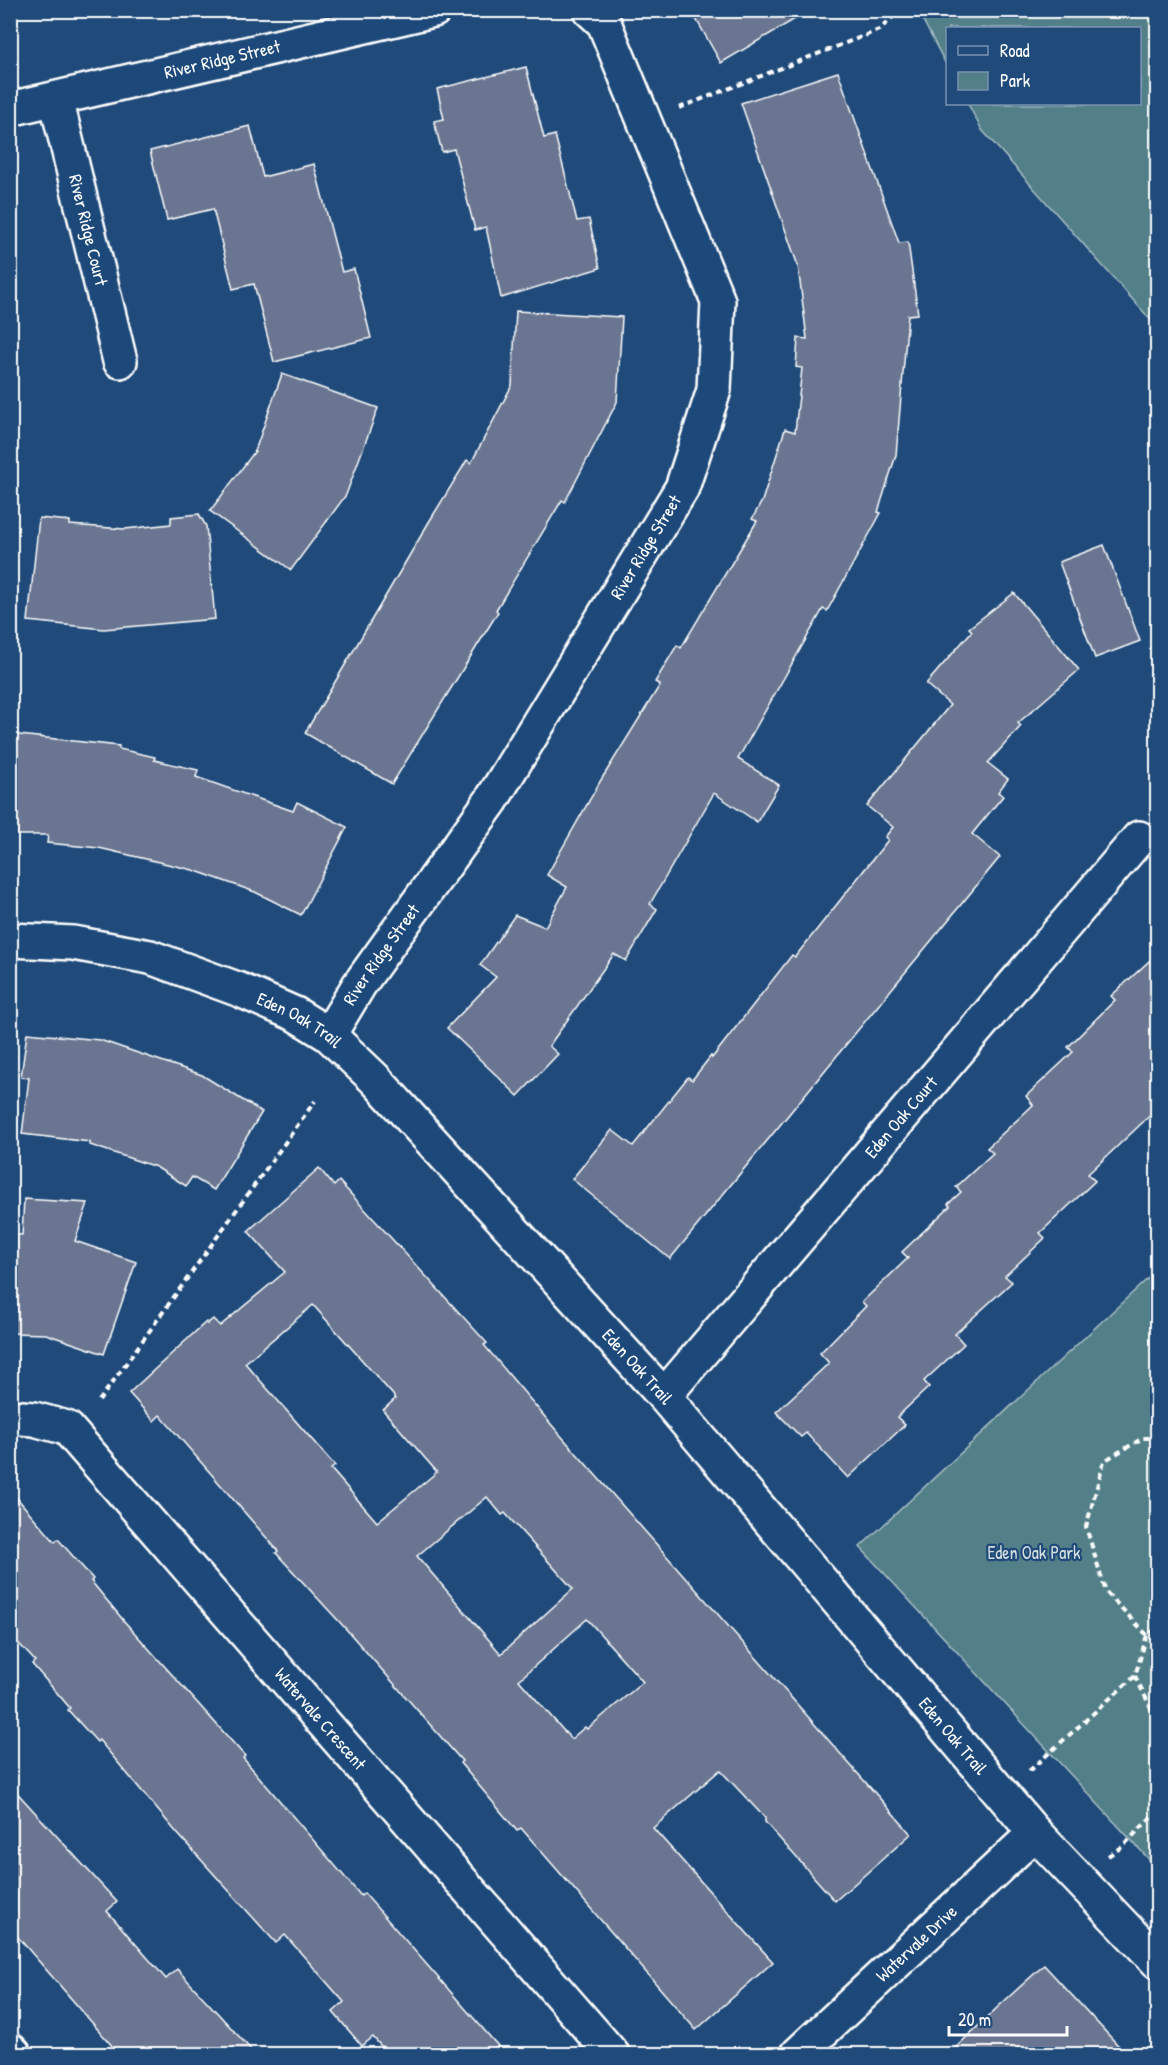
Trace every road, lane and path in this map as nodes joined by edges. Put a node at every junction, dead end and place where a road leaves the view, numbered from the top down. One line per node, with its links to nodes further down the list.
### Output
1 (434, 10): 4 (street, River Ridge Street)
2 (590, 10): 6 (street, River Ridge Street)
3 (900, 10): 6 (path)
4 (56, 99): 5 (street, River Ridge Street); 7 (street, River Ridge Court)
5 (10, 109)
6 (645, 122): 10 (street, River Ridge Street)
7 (120, 361)
8 (1139, 838): 12 (street, Eden Oak Court)
9 (10, 940): 10 (street, Eden Oak Trail)
10 (329, 1035): 12 (street, Eden Oak Trail)
11 (315, 1101): 13 (path)
12 (664, 1396): 22 (street, Eden Oak Trail)
13 (99, 1401)
14 (10, 1417): 27 (street, Watervale Crescent)
15 (1158, 1438): 17 (path)
16 (1158, 1628): 17 (path)
17 (1147, 1635): 18 (path)
18 (1136, 1676): 19 (path); 20 (path)
19 (1158, 1722)
20 (1026, 1773)
21 (1158, 1810): 23 (path)
22 (1035, 1833): 24 (street, Eden Oak Trail); 28 (street, Watervale Drive)
23 (1105, 1858)
24 (1158, 1962)
25 (10, 2050): 26 (street)
26 (14, 2055)
27 (612, 2055)
28 (798, 2055)

